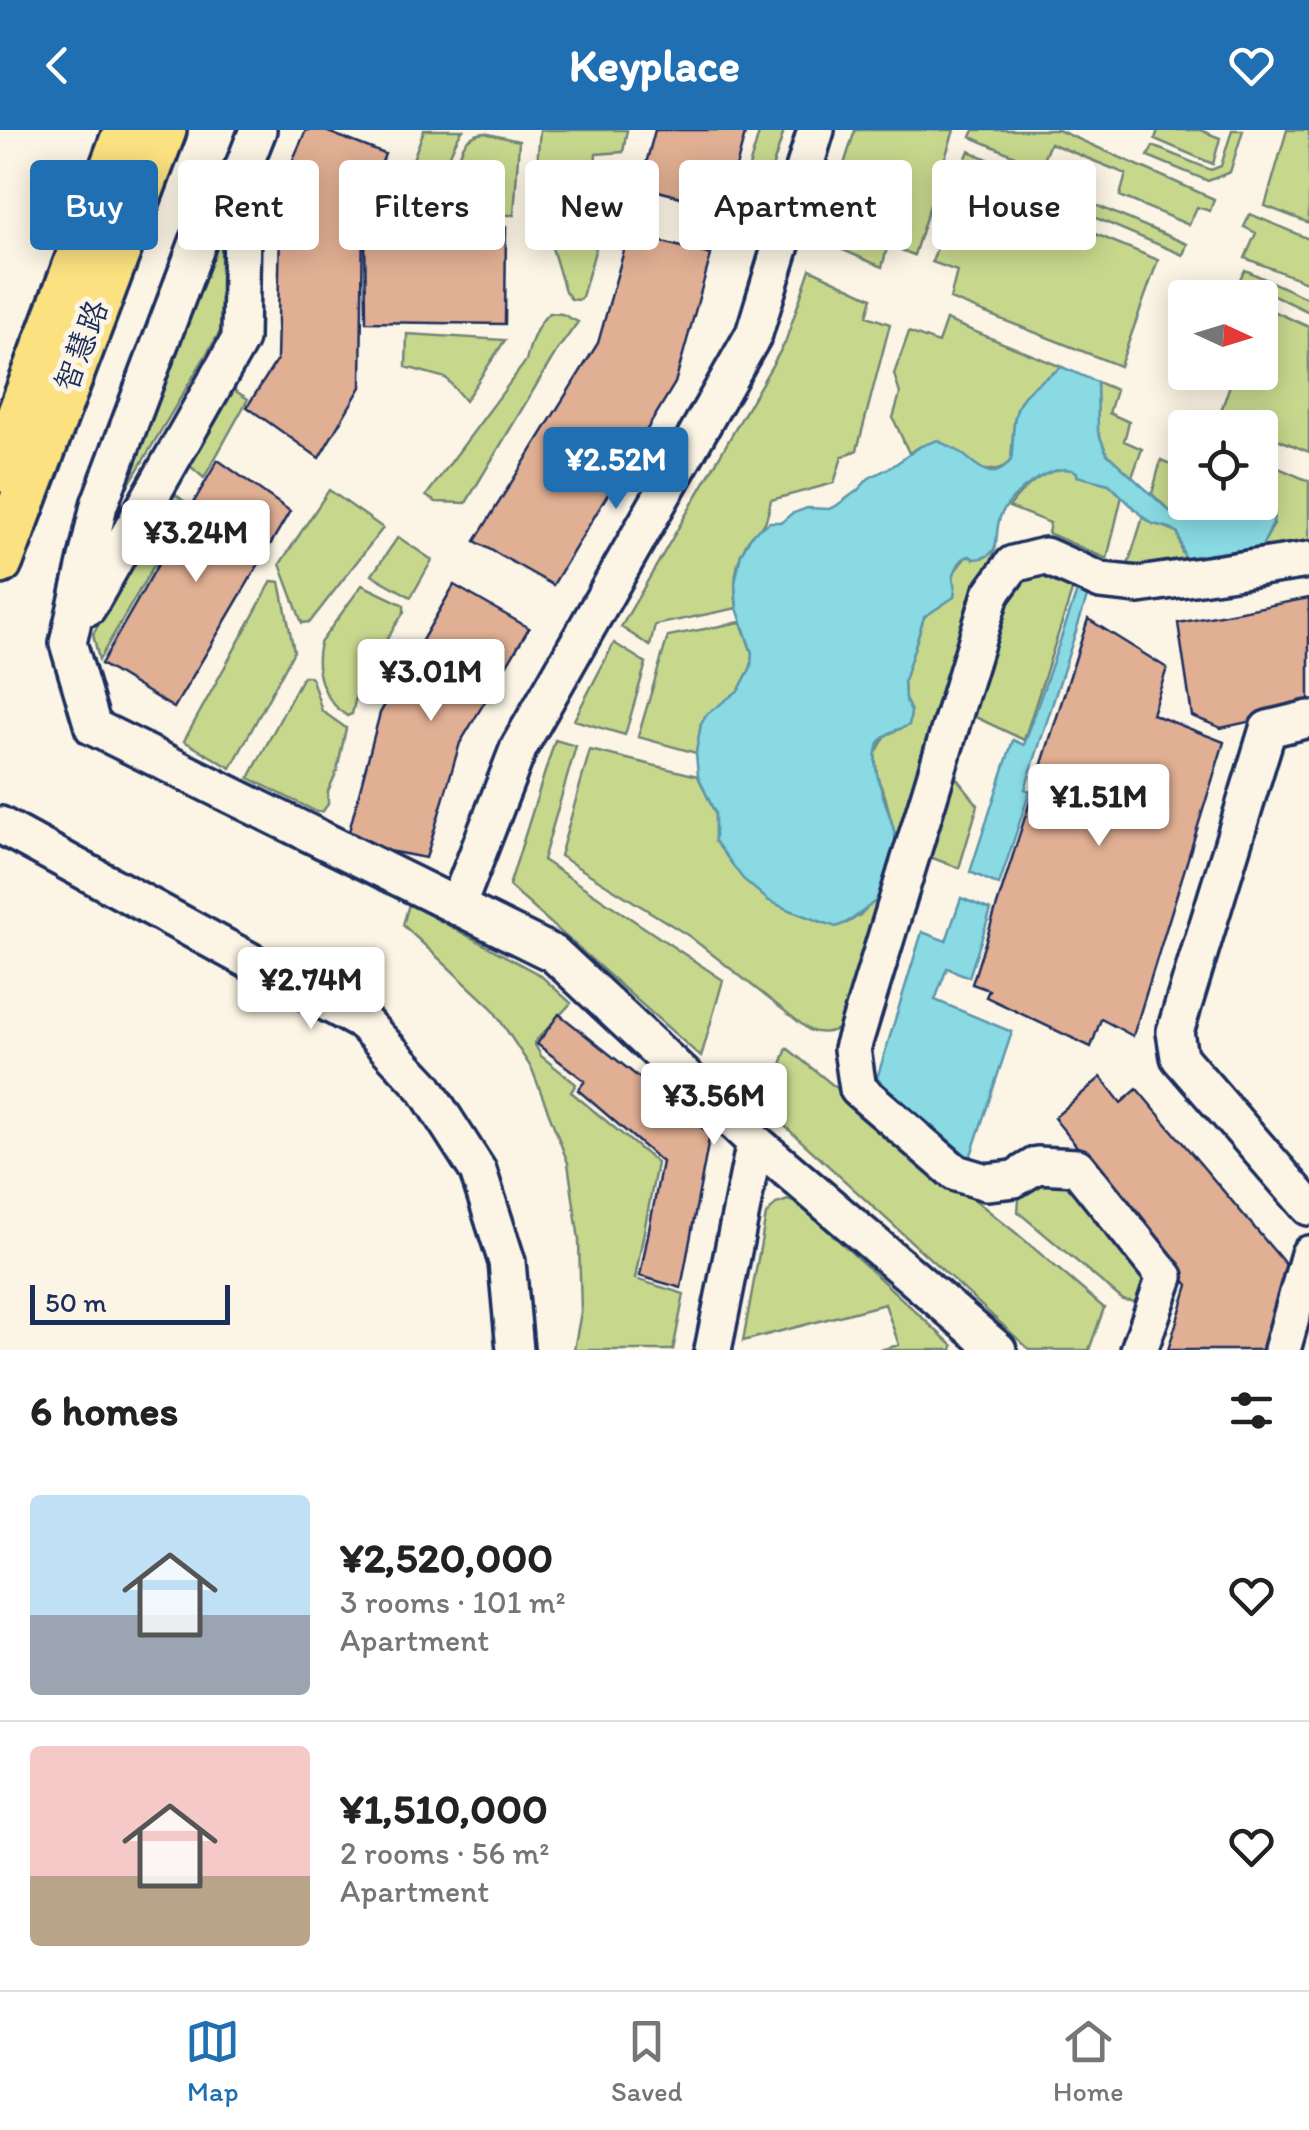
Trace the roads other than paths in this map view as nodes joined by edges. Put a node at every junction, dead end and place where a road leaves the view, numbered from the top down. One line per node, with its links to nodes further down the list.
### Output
1 (126, 130): 8 (main road, 智慧路)
2 (163, 130): 10 (main road, 智慧路)
3 (258, 130): 5 (street)
4 (816, 130): 14 (street)
5 (246, 160)
6 (195, 250): 11 (street)
7 (242, 250): 11 (street)
8 (0, 469)
9 (1309, 560): 21 (street)
10 (0, 561)
11 (68, 643): 14 (street)
12 (1309, 719): 16 (street)
13 (0, 825): 18 (street)
14 (457, 907): 15 (street)
15 (755, 1142): 19 (street); 20 (street)
16 (1309, 1207)
17 (1309, 1254): 22 (street)
18 (515, 1350)
19 (714, 1350)
20 (998, 1350)
21 (1139, 1350)
22 (1282, 1350)

